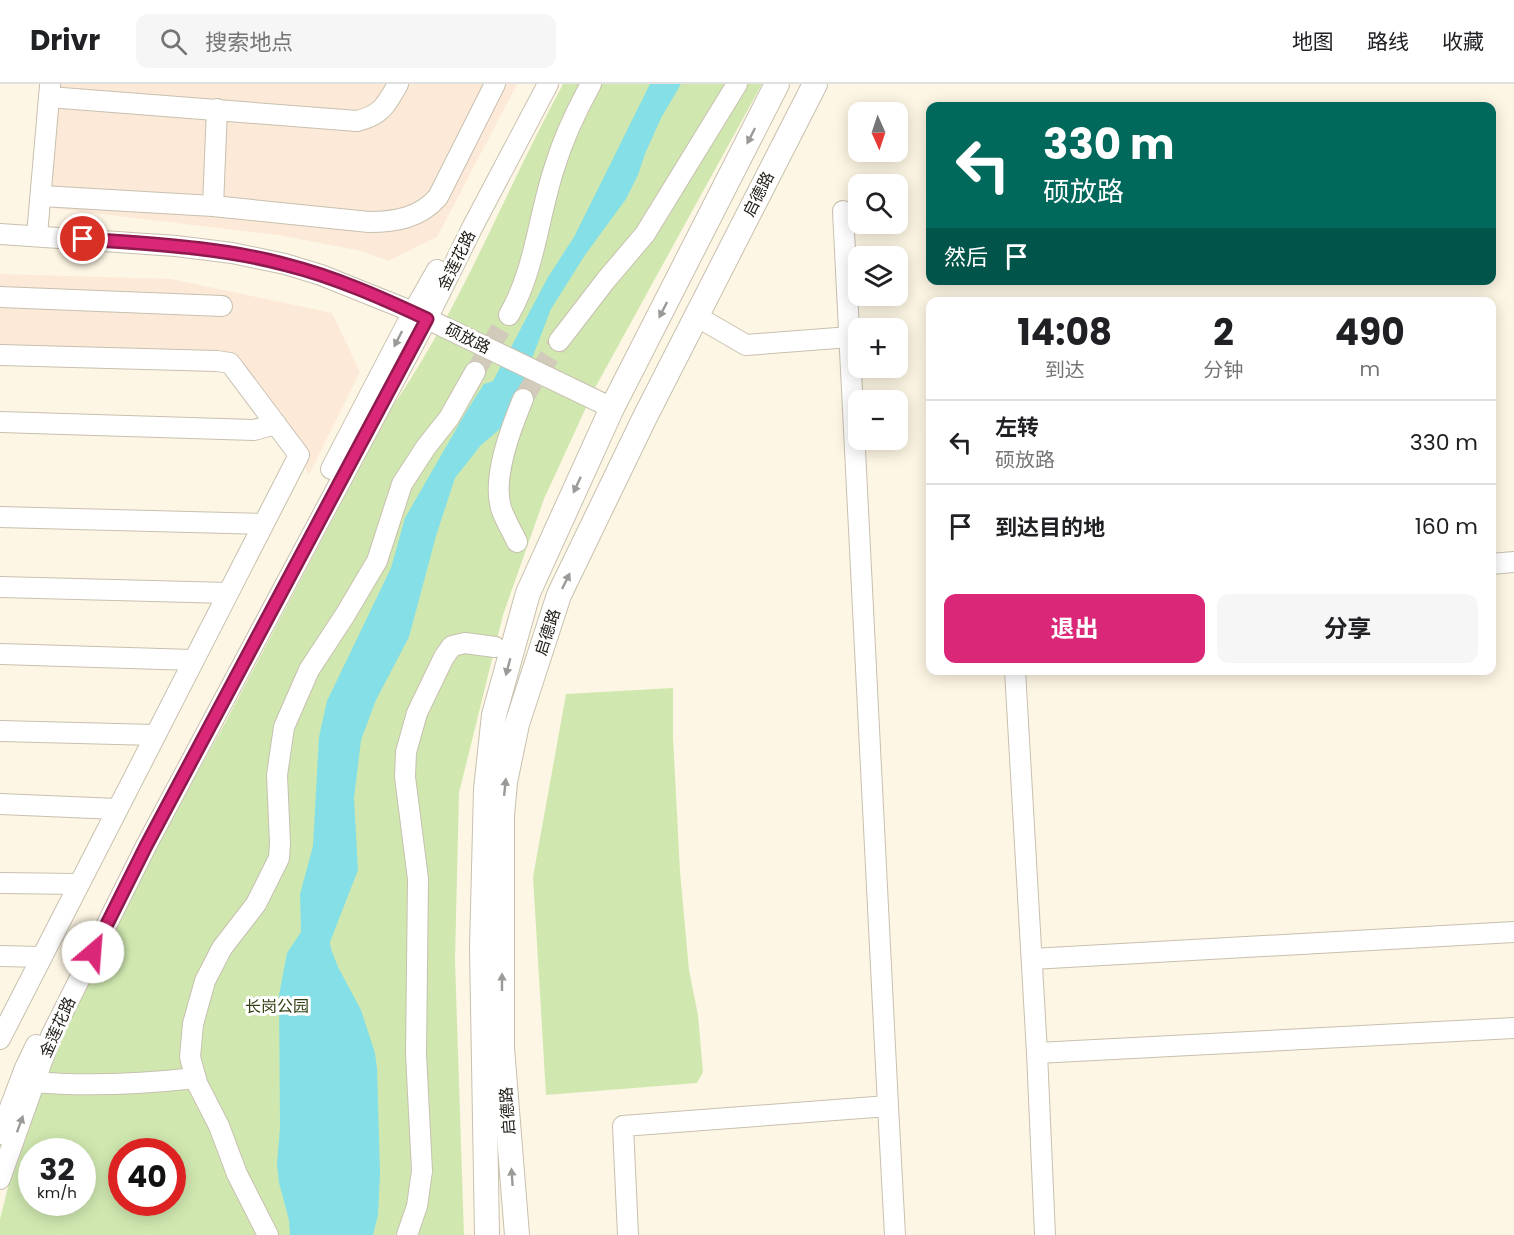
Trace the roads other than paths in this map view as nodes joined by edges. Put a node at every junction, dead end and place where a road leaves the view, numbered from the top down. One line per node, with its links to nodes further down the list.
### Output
1 (398, 84): 10 (street)
2 (495, 84): 12 (street)
3 (535, 84): 19 (street, 金莲花路)
4 (548, 84): 19 (street, 金莲花路)
5 (591, 84): 20 (street)
6 (737, 84): 24 (street)
7 (777, 84): 29 (main road, 启德路, one-way to 29)
8 (815, 84): 21 (main road, 启德路)
9 (49, 90): 10 (street); 11 (street)
10 (217, 109): 12 (street)
11 (42, 196): 12 (street); 15 (street)
12 (213, 206)
13 (843, 211): 22 (street)
14 (6, 234): 15 (street, 硕放路); 16 (street)
15 (37, 235): 19 (street, 硕放路)
16 (0, 249)
17 (0, 297): 18 (street)
18 (222, 306)
19 (420, 315): 29 (street, 硕放路); 57 (street, 金莲花路); 59 (street, 金莲花路, one-way to 59)
20 (509, 315)
21 (696, 316): 23 (street); 64 (main road, 启德路, one-way to 21)
22 (849, 318)
23 (848, 337)
24 (559, 341)
25 (0, 355): 31 (street)
26 (476, 372): 56 (street)
27 (852, 378): 58 (street)
28 (523, 399): 34 (street)
29 (612, 408): 63 (main road, 启德路, one-way to 63)
30 (0, 422): 31 (street)
31 (276, 424): 33 (street)
32 (0, 517): 33 (street)
33 (263, 525): 38 (street)
34 (517, 542)
35 (1514, 562): 36 (street)
36 (1496, 564)
37 (0, 587): 38 (street)
38 (228, 593): 41 (street)
39 (495, 647): 62 (street)
40 (0, 654): 41 (street)
41 (193, 660): 44 (street)
42 (1015, 675): 52 (street)
43 (0, 731): 44 (street)
44 (155, 735): 46 (street)
45 (0, 804): 46 (street)
46 (117, 809): 48 (street)
47 (0, 883): 48 (street)
48 (78, 884): 51 (street)
49 (1514, 932): 52 (street)
50 (0, 956): 51 (street)
51 (41, 957): 54 (street)
52 (1032, 959): 55 (street)
53 (1514, 1028): 55 (street)
54 (2, 1031)
55 (1037, 1053): 67 (street)
56 (196, 1078): 57 (street); 61 (street)
57 (34, 1082): 60 (street, 金莲花路, one-way to 57)
58 (888, 1106): 65 (street); 66 (street)
59 (1, 1131)
60 (0, 1179)
61 (268, 1235)
62 (407, 1235)
63 (487, 1235)
64 (517, 1235)
65 (628, 1235)
66 (895, 1235)
67 (1045, 1235)

